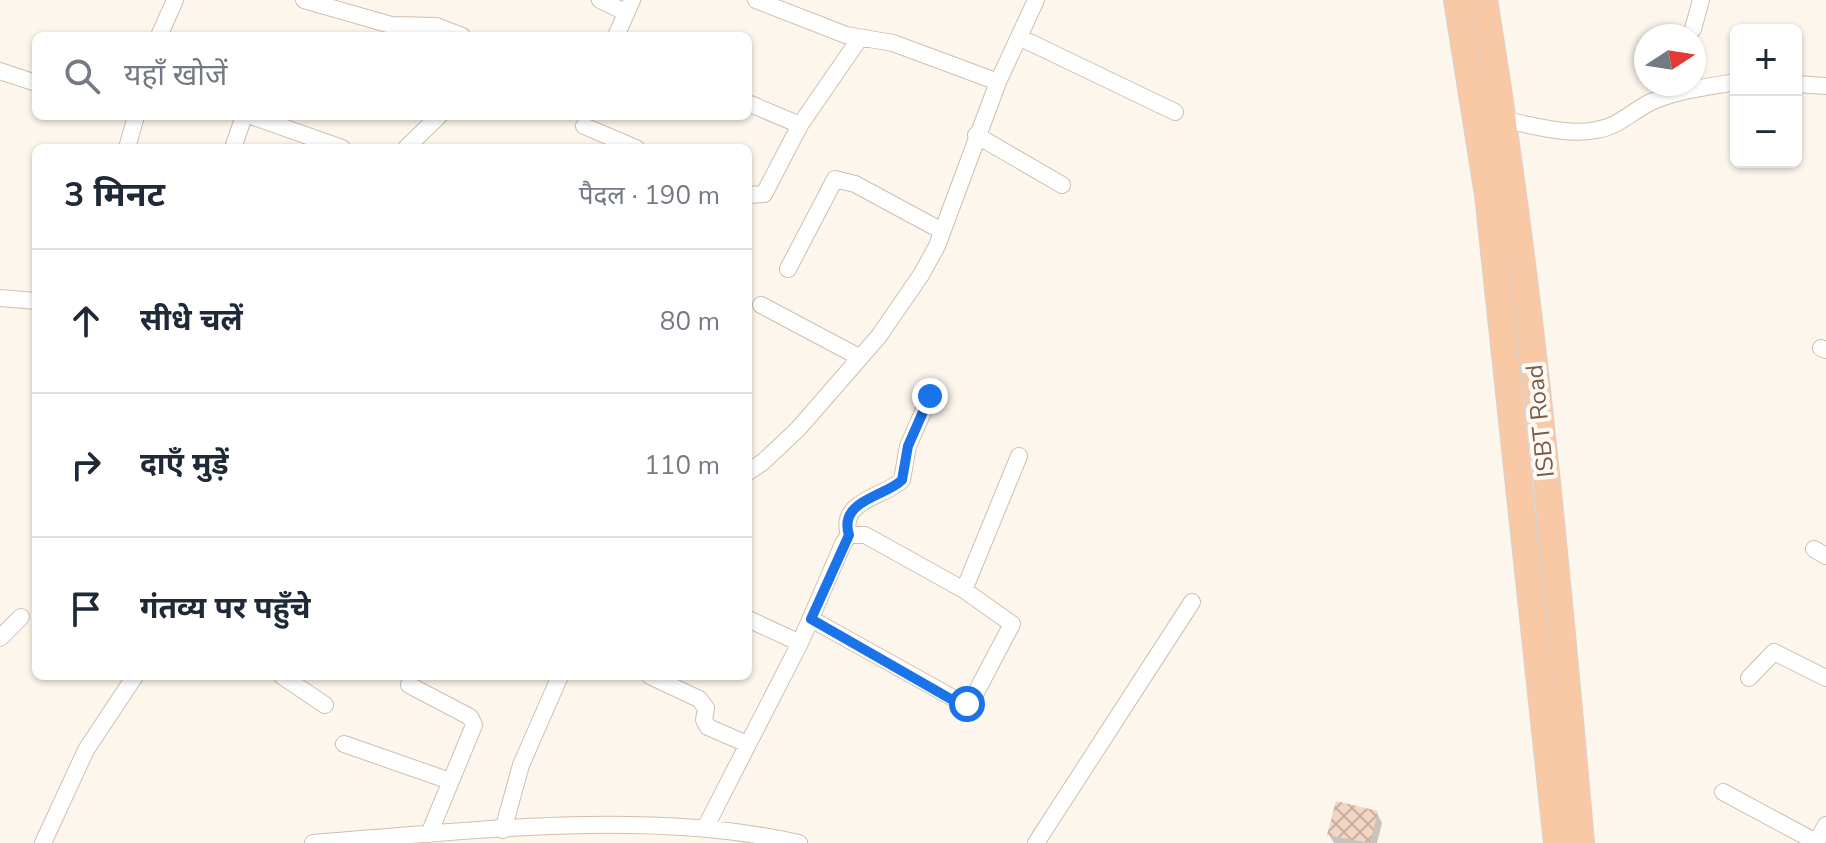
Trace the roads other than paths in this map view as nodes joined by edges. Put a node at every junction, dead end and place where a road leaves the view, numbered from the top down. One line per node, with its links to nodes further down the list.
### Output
1 (175, 0): 11 (street)
2 (304, 0): 12 (street)
3 (600, 0): 9 (street)
4 (756, 0): 15 (street)
5 (1036, 0): 14 (street)
6 (1457, 0): 79 (highway)
7 (1484, 0): 28 (highway, ISBT Road)
8 (1701, 0): 10 (street)
9 (629, 6): 13 (street)
10 (1694, 24)
11 (161, 32)
12 (454, 32)
13 (618, 32)
14 (1019, 37): 18 (street); 23 (street)
15 (860, 38): 18 (street); 29 (street)
16 (0, 71): 17 (street)
17 (32, 82)
18 (998, 82): 31 (street)
19 (1730, 83): 28 (street)
20 (1802, 84): 21 (street)
21 (1826, 86)
22 (752, 105): 29 (street)
23 (1175, 112)
24 (134, 120): 32 (street)
25 (243, 120): 33 (street)
26 (262, 120): 34 (street)
27 (435, 120): 35 (street)
28 (1504, 120): 80 (highway, ISBT Road)
29 (800, 125): 38 (street)
30 (584, 126): 36 (street)
31 (976, 135): 37 (street); 39 (street)
32 (128, 144)
33 (234, 144)
34 (331, 144)
35 (410, 144)
36 (627, 144)
37 (1062, 185)
38 (752, 195)
39 (942, 231): 40 (street); 44 (street)
40 (788, 269)
41 (0, 298): 42 (street)
42 (32, 301)
43 (761, 305): 44 (street)
44 (859, 357): 47 (street)
45 (930, 396): 48 (street)
46 (1019, 456): 49 (street)
47 (752, 469)
48 (849, 535): 49 (street); 52 (street)
49 (964, 590): 52 (street)
50 (1192, 602): 78 (street)
51 (21, 617): 54 (street)
52 (811, 619): 55 (street)
53 (752, 621): 55 (street)
54 (0, 638)
55 (800, 643): 65 (street)
56 (1749, 678): 57 (street)
57 (1826, 678)
58 (132, 680): 75 (street)
59 (288, 680): 63 (street)
60 (558, 680): 71 (street)
61 (659, 680): 65 (street)
62 (409, 685): 66 (street)
63 (325, 705)
64 (344, 744): 66 (street)
65 (747, 744): 70 (street)
66 (450, 781): 72 (street)
67 (1723, 792): 74 (street)
68 (1826, 825): 74 (street)
69 (668, 827): 70 (street); 71 (street); 77 (street)
70 (705, 828): 73 (street)
71 (503, 830): 72 (street)
72 (429, 834): 76 (street)
73 (794, 842)
74 (1816, 842)
75 (43, 843)
76 (313, 843)
77 (661, 843)
78 (1036, 843)
79 (1557, 843)
80 (1581, 843)

